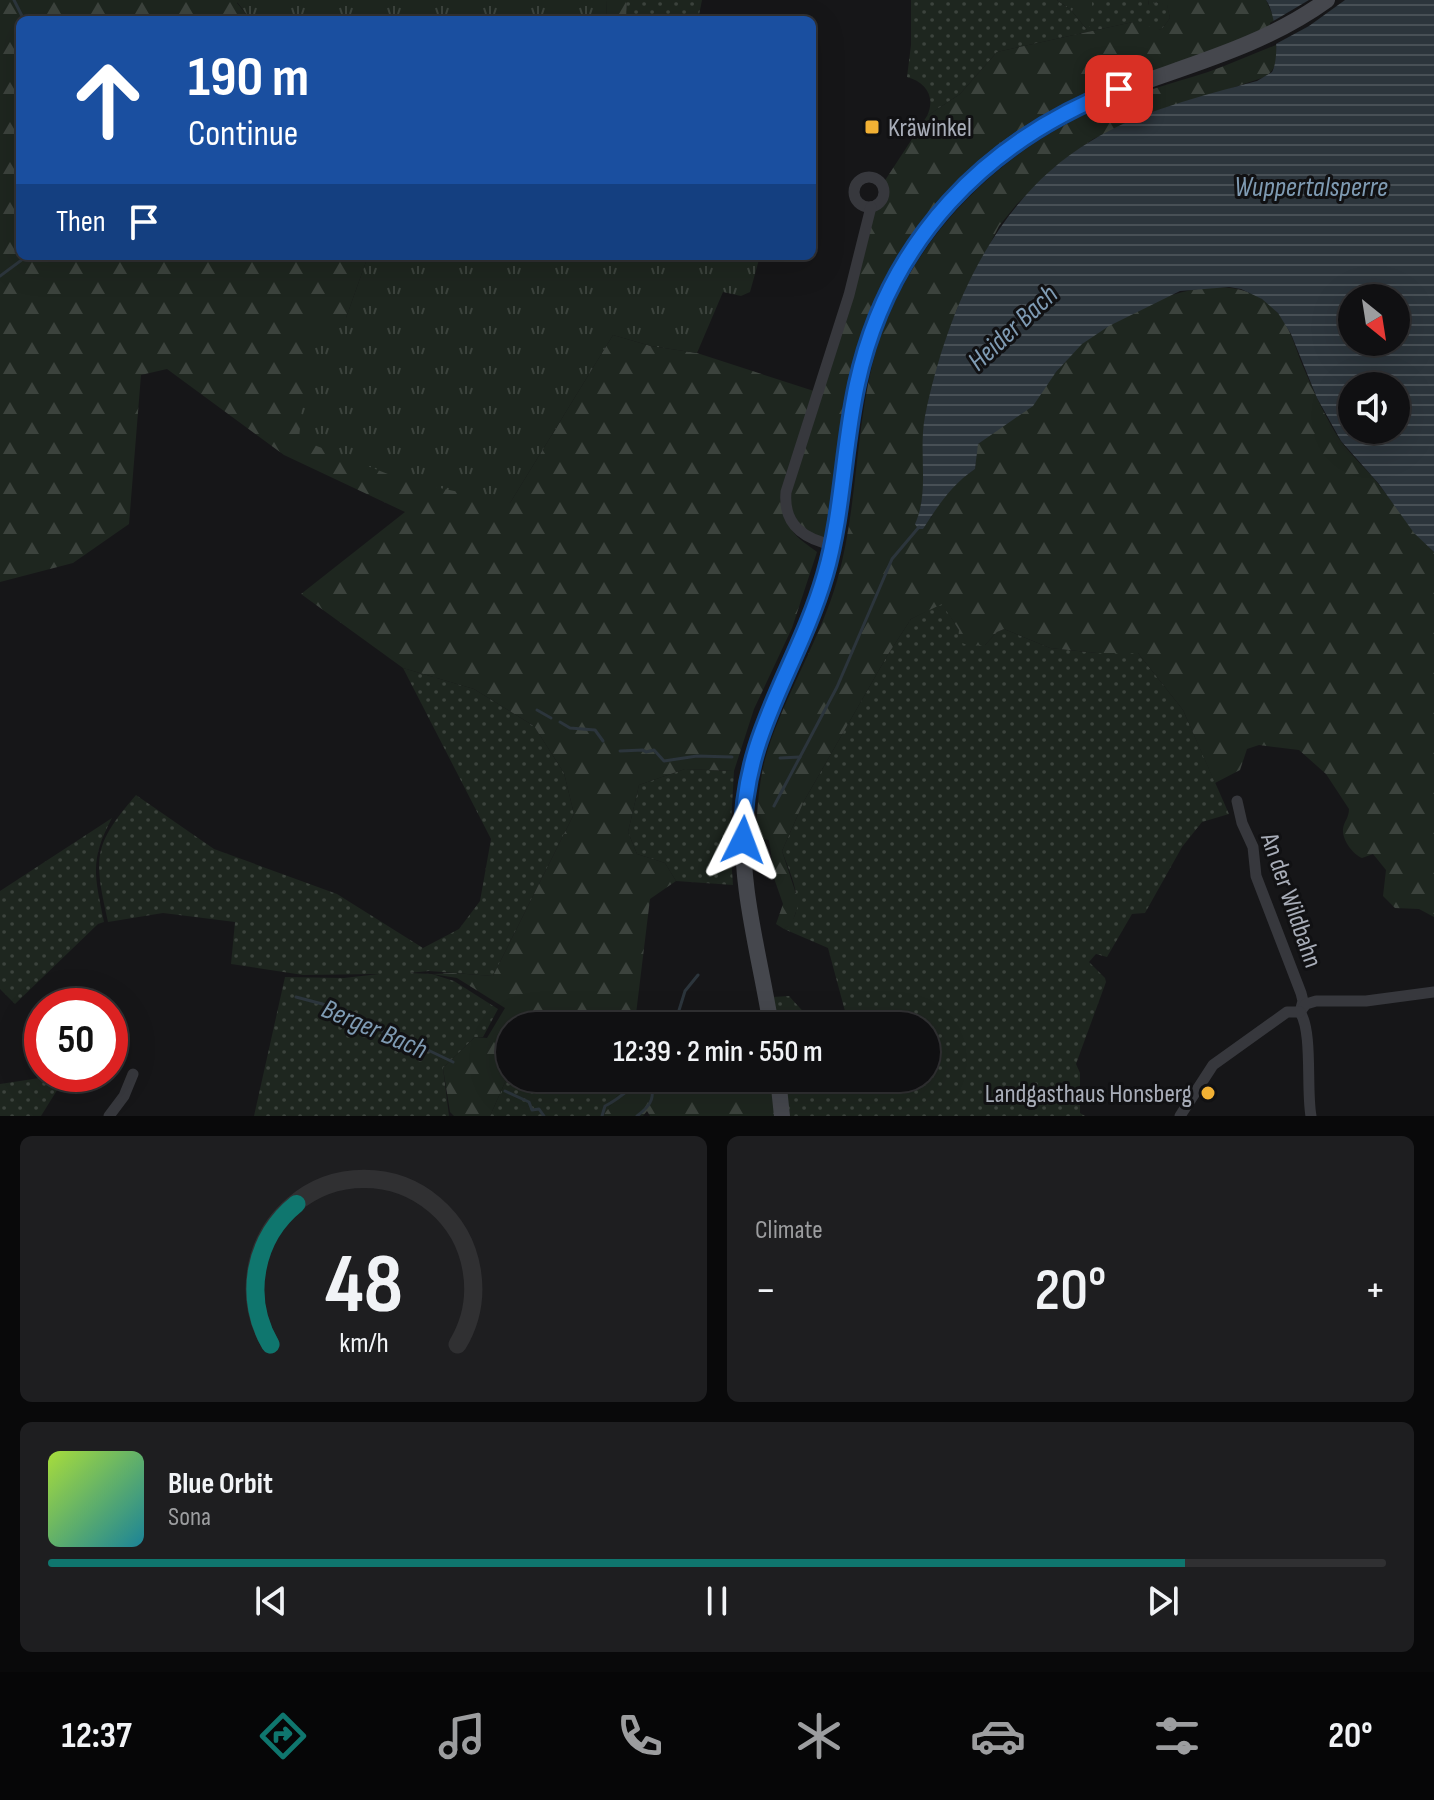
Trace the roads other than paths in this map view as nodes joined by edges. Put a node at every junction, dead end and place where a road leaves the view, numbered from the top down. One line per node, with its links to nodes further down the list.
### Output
1 (1327, 0): 3 (main road)
2 (871, 207): 3 (street)
3 (833, 545): 6 (main road)
4 (1237, 801): 7 (street, An der Wildbahn)
5 (1434, 992): 7 (street)
6 (769, 1012)
7 (1300, 1012): 12 (street); 13 (street, An der Wildbahn)
8 (133, 1074): 10 (street)
9 (779, 1092): 11 (main road)
10 (109, 1116)
11 (782, 1116)
12 (1180, 1116)
13 (1311, 1116)

